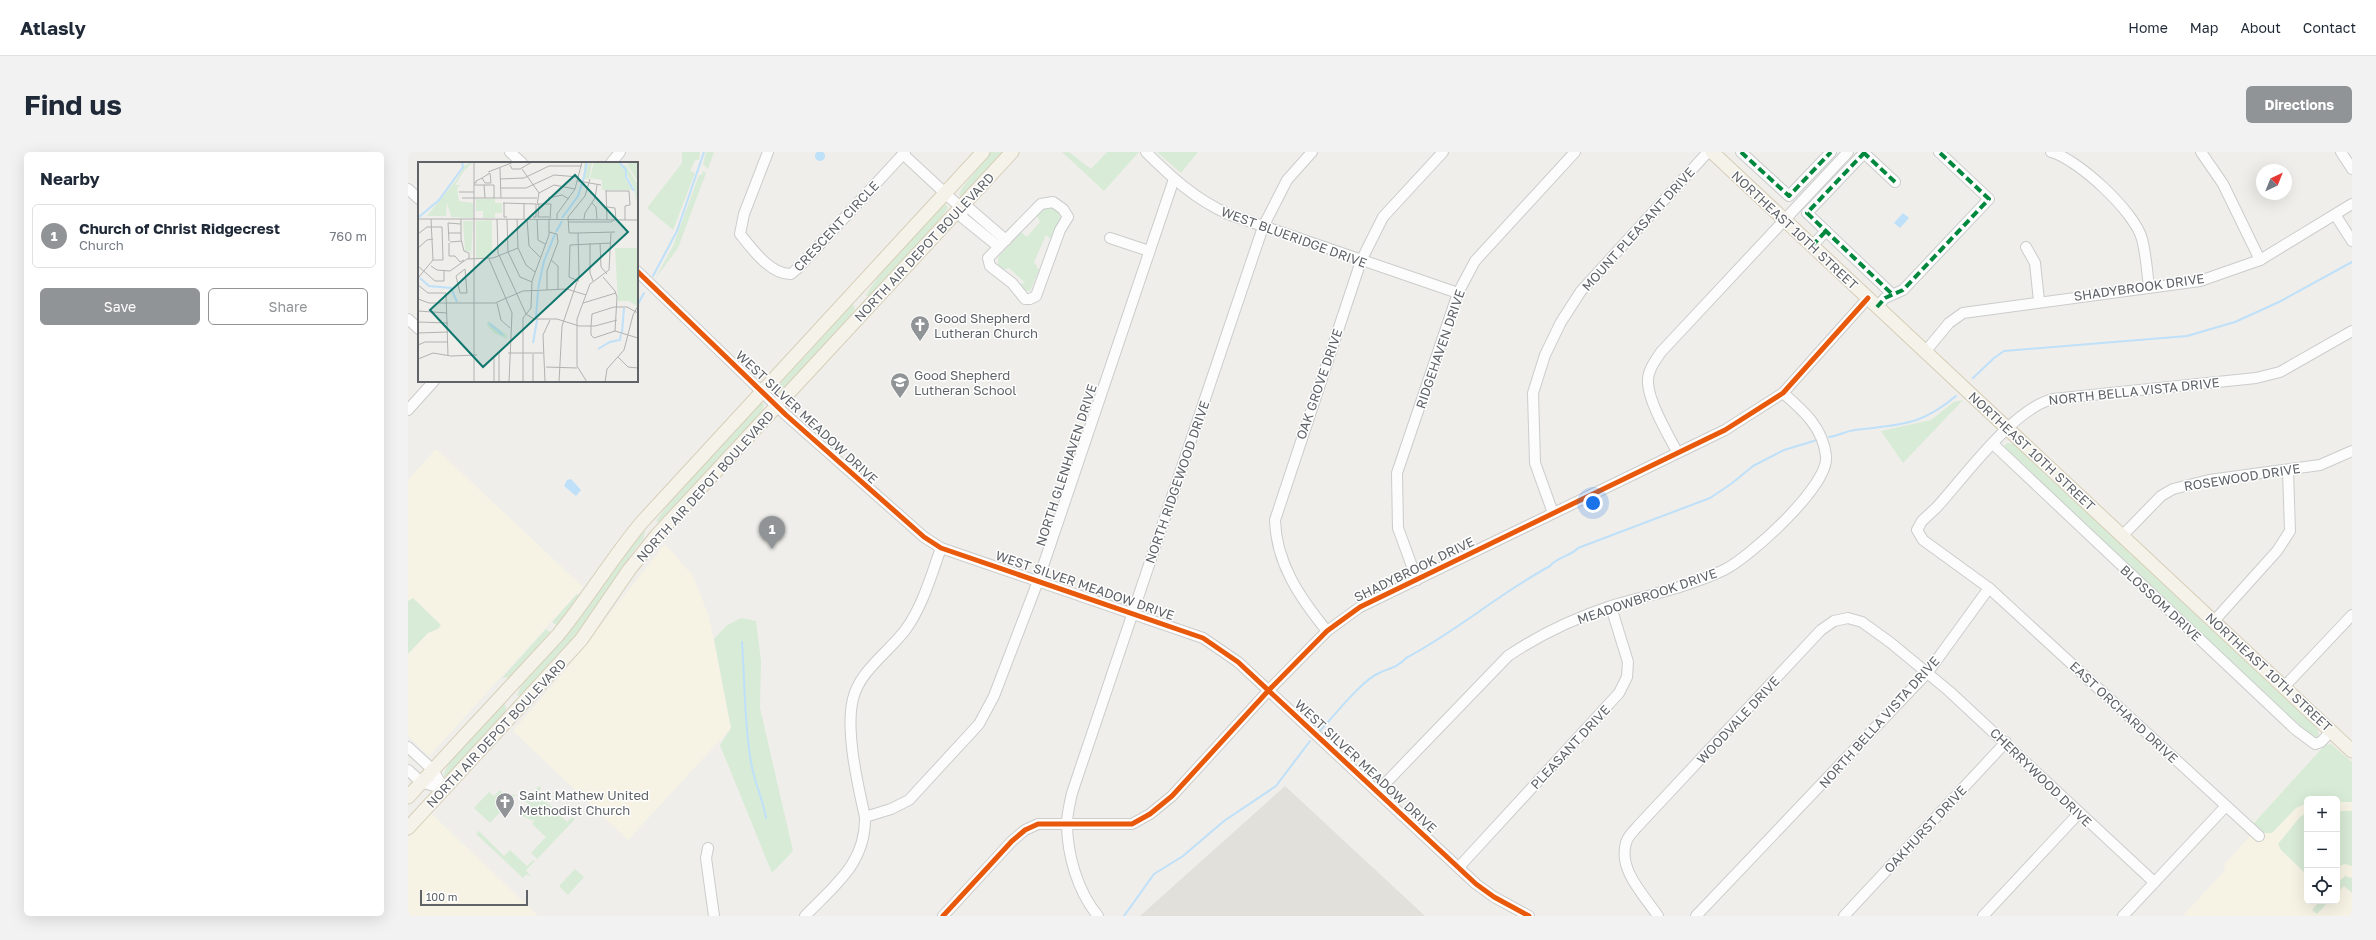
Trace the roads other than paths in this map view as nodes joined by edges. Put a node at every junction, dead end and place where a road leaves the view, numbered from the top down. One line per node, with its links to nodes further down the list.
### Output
1 (510, 152): 21 (street)
2 (620, 152): 22 (street)
3 (768, 152): 20 (street, CRESCENT CIRCLE)
4 (983, 152): 27 (main road, NORTH AIR DEPOT BOULEVARD)
5 (1012, 152): 30 (main road, NORTH AIR DEPOT BOULEVARD)
6 (1146, 152): 24 (street, WEST BLUERIDGE DRIVE)
7 (1312, 152): 33 (street, NORTH RIDGEWOOD DRIVE)
8 (1443, 152): 42 (street, OAK GROVE DRIVE)
9 (1575, 152): 45 (street, RIDGEHAVEN DRIVE)
10 (1708, 152): 65 (street, MOUNT PLEASANT DRIVE)
11 (1712, 152): 32 (main road, NORTHEAST 10TH STREET)
12 (1742, 152): 13 (street)
13 (1831, 152)
14 (1848, 152): 32 (street)
15 (1864, 152): 25 (street); 34 (street)
16 (1939, 152): 47 (street, SHADYBROOK DRIVE)
17 (2051, 152): 44 (street)
18 (2201, 152): 41 (street)
19 (2341, 152): 23 (street)
20 (904, 153): 27 (street)
21 (521, 162)
22 (612, 162)
23 (2352, 169)
24 (1174, 179): 33 (street, WEST BLUERIDGE DRIVE); 40 (street, NORTH GLENHAVEN DRIVE)
25 (1896, 182)
26 (408, 189): 28 (street)
27 (945, 193): 30 (street); 46 (main road, NORTH AIR DEPOT BOULEVARD)
28 (418, 198)
29 (2352, 204): 31 (street, SHADYBROOK DRIVE)
30 (960, 207): 37 (street); 50 (main road, NORTH AIR DEPOT BOULEVARD)
31 (2336, 216): 36 (street); 41 (street, SHADYBROOK DRIVE)
32 (1784, 220): 38 (main road, NORTHEAST 10TH STREET); 63 (street)
33 (1263, 227): 42 (street, WEST BLUERIDGE DRIVE); 74 (street, NORTH RIDGEWOOD DRIVE)
34 (1826, 231): 38 (street); 47 (street)
35 (1110, 238): 40 (street)
36 (2352, 241)
37 (1002, 244): 37 (street)
38 (1812, 246): 49 (main road, NORTHEAST 10TH STREET)
39 (2026, 247): 48 (street)
40 (1149, 251): 71 (street, NORTH GLENHAVEN DRIVE)
41 (2260, 260): 44 (street, SHADYBROOK DRIVE)
42 (1360, 261): 45 (street, WEST BLUERIDGE DRIVE); 77 (street, OAK GROVE DRIVE)
43 (638, 272): 56 (street, WEST SILVER MEADOW DRIVE)
44 (2149, 287): 48 (street, SHADYBROOK DRIVE)
45 (1458, 293): 70 (street, RIDGEHAVEN DRIVE)
46 (853, 294): 50 (main road); 56 (main road, NORTH AIR DEPOT BOULEVARD)
47 (1892, 294): 49 (street, SHADYBROOK DRIVE)
48 (2039, 301): 54 (street, SHADYBROOK DRIVE)
49 (1872, 302): 54 (main road, NORTHEAST 10TH STREET); 57 (street, SHADYBROOK DRIVE)
50 (868, 307): 58 (main road, NORTH AIR DEPOT BOULEVARD)
51 (408, 319): 52 (street)
52 (418, 328)
53 (2352, 331): 60 (street, NORTH BELLA VISTA DRIVE)
54 (1925, 352): 60 (main road, NORTHEAST 10TH STREET)
55 (433, 382): 59 (street)
56 (762, 391): 58 (street, WEST SILVER MEADOW DRIVE); 66 (main road, NORTH AIR DEPOT BOULEVARD)
57 (1783, 393): 63 (street, SHADYBROOK DRIVE); 73 (street, MEADOWBROOK DRIVE)
58 (778, 405): 67 (main road, NORTH AIR DEPOT BOULEVARD); 69 (street, WEST SILVER MEADOW DRIVE)
59 (408, 410)
60 (2008, 428): 61 (street, NORTH BELLA VISTA DRIVE); 68 (main road, NORTHEAST 10TH STREET)
61 (1993, 444): 72 (street, NORTH BELLA VISTA DRIVE); 81 (street, BLOSSOM DRIVE)
62 (2352, 451): 64 (street, ROSEWOOD DRIVE)
63 (1677, 452): 65 (street, SHADYBROOK DRIVE)
64 (2288, 471): 68 (street, ROSEWOOD DRIVE); 76 (street)
65 (1553, 513): 70 (street, SHADYBROOK DRIVE)
66 (642, 522): 67 (main road); 86 (main road, NORTH AIR DEPOT BOULEVARD)
67 (657, 535): 88 (main road, NORTH AIR DEPOT BOULEVARD)
68 (2123, 535): 76 (main road, NORTHEAST 10TH STREET)
69 (941, 548): 71 (street, WEST SILVER MEADOW DRIVE); 93 (street)
70 (1417, 580): 77 (street, SHADYBROOK DRIVE)
71 (1038, 582): 74 (street, WEST SILVER MEADOW DRIVE); 93 (street, NORTH GLENHAVEN DRIVE)
72 (1989, 588): 78 (street, NORTH BELLA VISTA DRIVE); 91 (street, EAST ORCHARD DRIVE)
73 (1611, 607): 89 (street, MEADOWBROOK DRIVE); 98 (street, PLEASANT DRIVE)
74 (1133, 613): 80 (street, WEST SILVER MEADOW DRIVE); 94 (street, NORTH RIDGEWOOD DRIVE)
75 (2352, 614): 79 (street)
76 (2214, 621): 79 (main road, NORTHEAST 10TH STREET)
77 (1327, 631): 80 (street, SHADYBROOK DRIVE)
78 (1928, 672): 82 (street, CHERRYWOOD DRIVE); 105 (street, WOODVALE DRIVE); 106 (street, NORTH BELLA VISTA DRIVE)
79 (2284, 687): 81 (main road, NORTHEAST 10TH STREET)
80 (1268, 691): 89 (street, WEST SILVER MEADOW DRIVE); 94 (street, SHADYBROOK DRIVE)
81 (2331, 731): 84 (main road, NORTHEAST 10TH STREET)
82 (2006, 742): 92 (street, CHERRYWOOD DRIVE); 107 (street, OAKHURST DRIVE)
83 (408, 747): 86 (street)
84 (2352, 751)
85 (408, 770): 87 (street)
86 (433, 770): 87 (main road, NORTH AIR DEPOT BOULEVARD); 88 (street)
87 (421, 782): 88 (street); 90 (main road, NORTH AIR DEPOT BOULEVARD)
88 (444, 789): 95 (main road, NORTH AIR DEPOT BOULEVARD)
89 (1377, 792): 98 (street, WEST SILVER MEADOW DRIVE)
90 (408, 797)
91 (2226, 807): 96 (street, EAST ORCHARD DRIVE); 99 (street)
92 (2079, 813): 99 (street, CHERRYWOOD DRIVE); 108 (street)
93 (865, 817): 101 (street)
94 (1067, 823): 102 (street, SHADYBROOK DRIVE); 103 (street, NORTH RIDGEWOOD DRIVE)
95 (408, 828)
96 (2259, 836)
97 (708, 848): 100 (street)
98 (1459, 867): 104 (street, WEST SILVER MEADOW DRIVE)
99 (2154, 882): 109 (street)
100 (714, 916)
101 (805, 916)
102 (943, 916)
103 (1098, 916)
104 (1529, 916)
105 (1658, 916)
106 (1696, 916)
107 (1844, 916)
108 (1983, 916)
109 (2123, 916)

